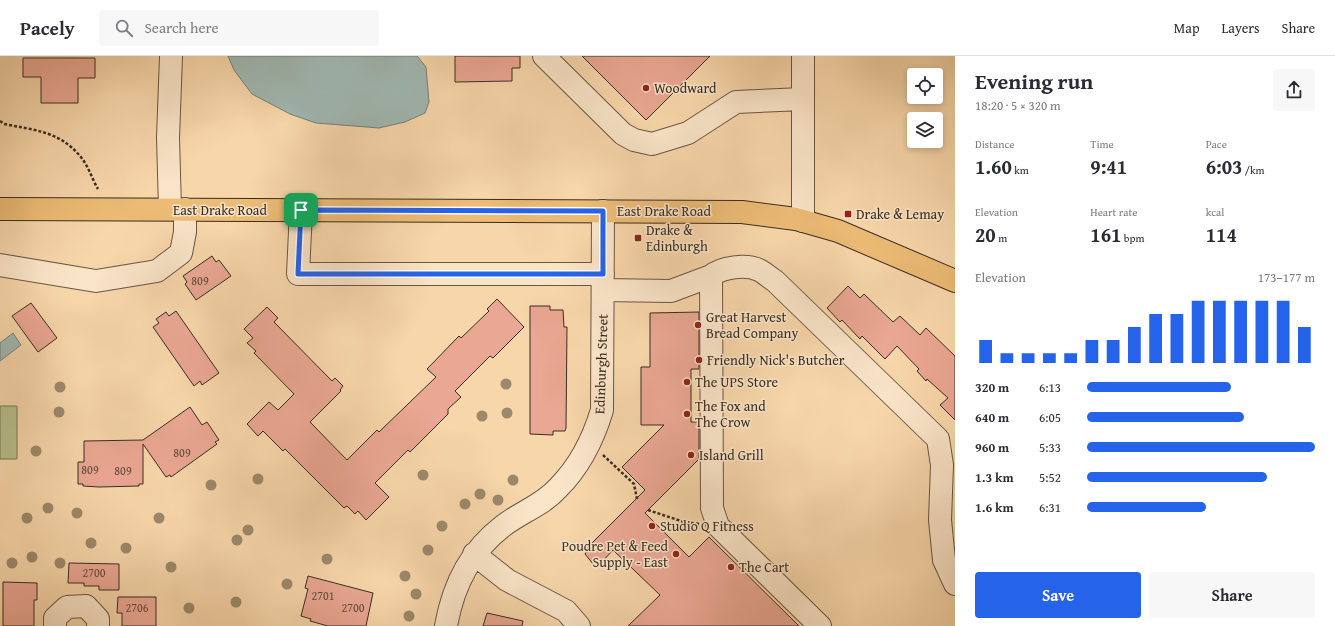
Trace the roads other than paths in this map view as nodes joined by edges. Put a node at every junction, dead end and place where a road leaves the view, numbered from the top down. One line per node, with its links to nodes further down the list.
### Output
1 (171, 56): 6 (street)
2 (544, 56): 4 (street)
3 (803, 56): 4 (street)
4 (803, 99): 9 (street)
5 (0, 210): 6 (main road, East Drake Road)
6 (177, 210): 7 (main road, East Drake Road); 10 (street)
7 (301, 210): 8 (main road, East Drake Road); 15 (street)
8 (603, 211): 9 (main road, East Drake Road); 15 (street, Edinburgh Street)
9 (803, 221): 12 (main road, East Drake Road)
10 (0, 264)
11 (955, 270): 12 (main road)
12 (932, 271): 14 (main road, East Drake Road)
13 (710, 276): 15 (street); 17 (street); 22 (street)
14 (955, 281)
15 (603, 282): 16 (street, Edinburgh Street)
16 (474, 554): 20 (street, Edinburgh Street); 21 (street)
17 (955, 584)
18 (55, 626): 19 (street)
19 (98, 626)
20 (446, 626)
21 (579, 626)
22 (820, 626)

